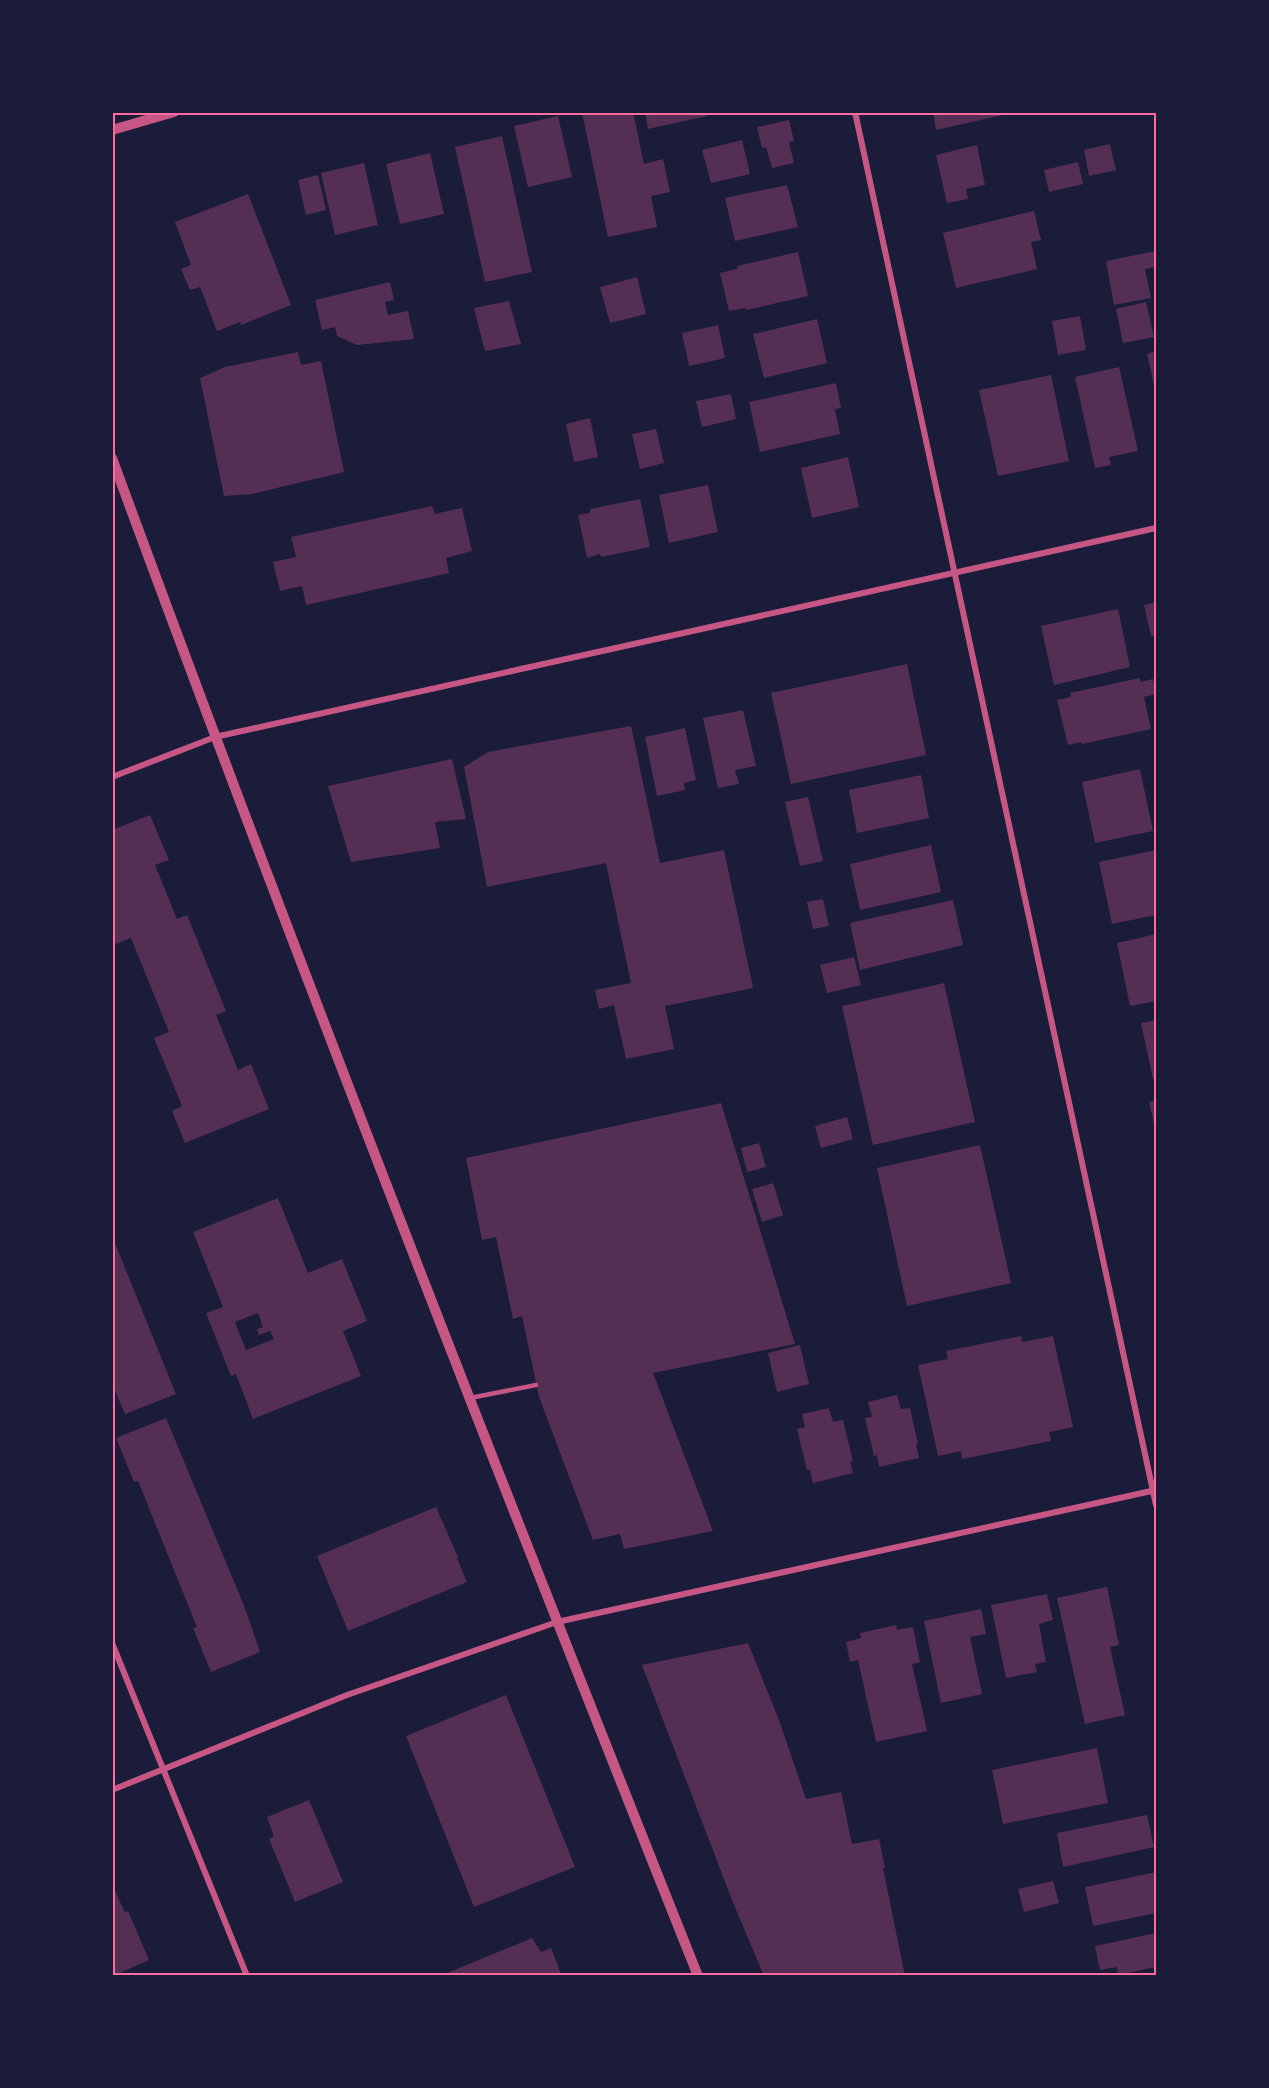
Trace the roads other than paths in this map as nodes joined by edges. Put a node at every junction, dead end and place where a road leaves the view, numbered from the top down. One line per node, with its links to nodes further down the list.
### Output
1 (174, 112): 3 (street)
2 (855, 112): 6 (street)
3 (112, 130)
4 (112, 458): 7 (street)
5 (1156, 528): 6 (street)
6 (956, 573): 7 (street); 11 (street)
7 (215, 737): 8 (street); 10 (street)
8 (112, 777)
9 (536, 1385): 10 (lane)
10 (470, 1398): 13 (street)
11 (1155, 1490): 12 (street); 13 (street)
12 (1156, 1505)
13 (557, 1622): 15 (street); 18 (street)
14 (112, 1643): 15 (street)
15 (164, 1769): 16 (street); 17 (street)
16 (112, 1790)
17 (247, 1976)
18 (698, 1976)

